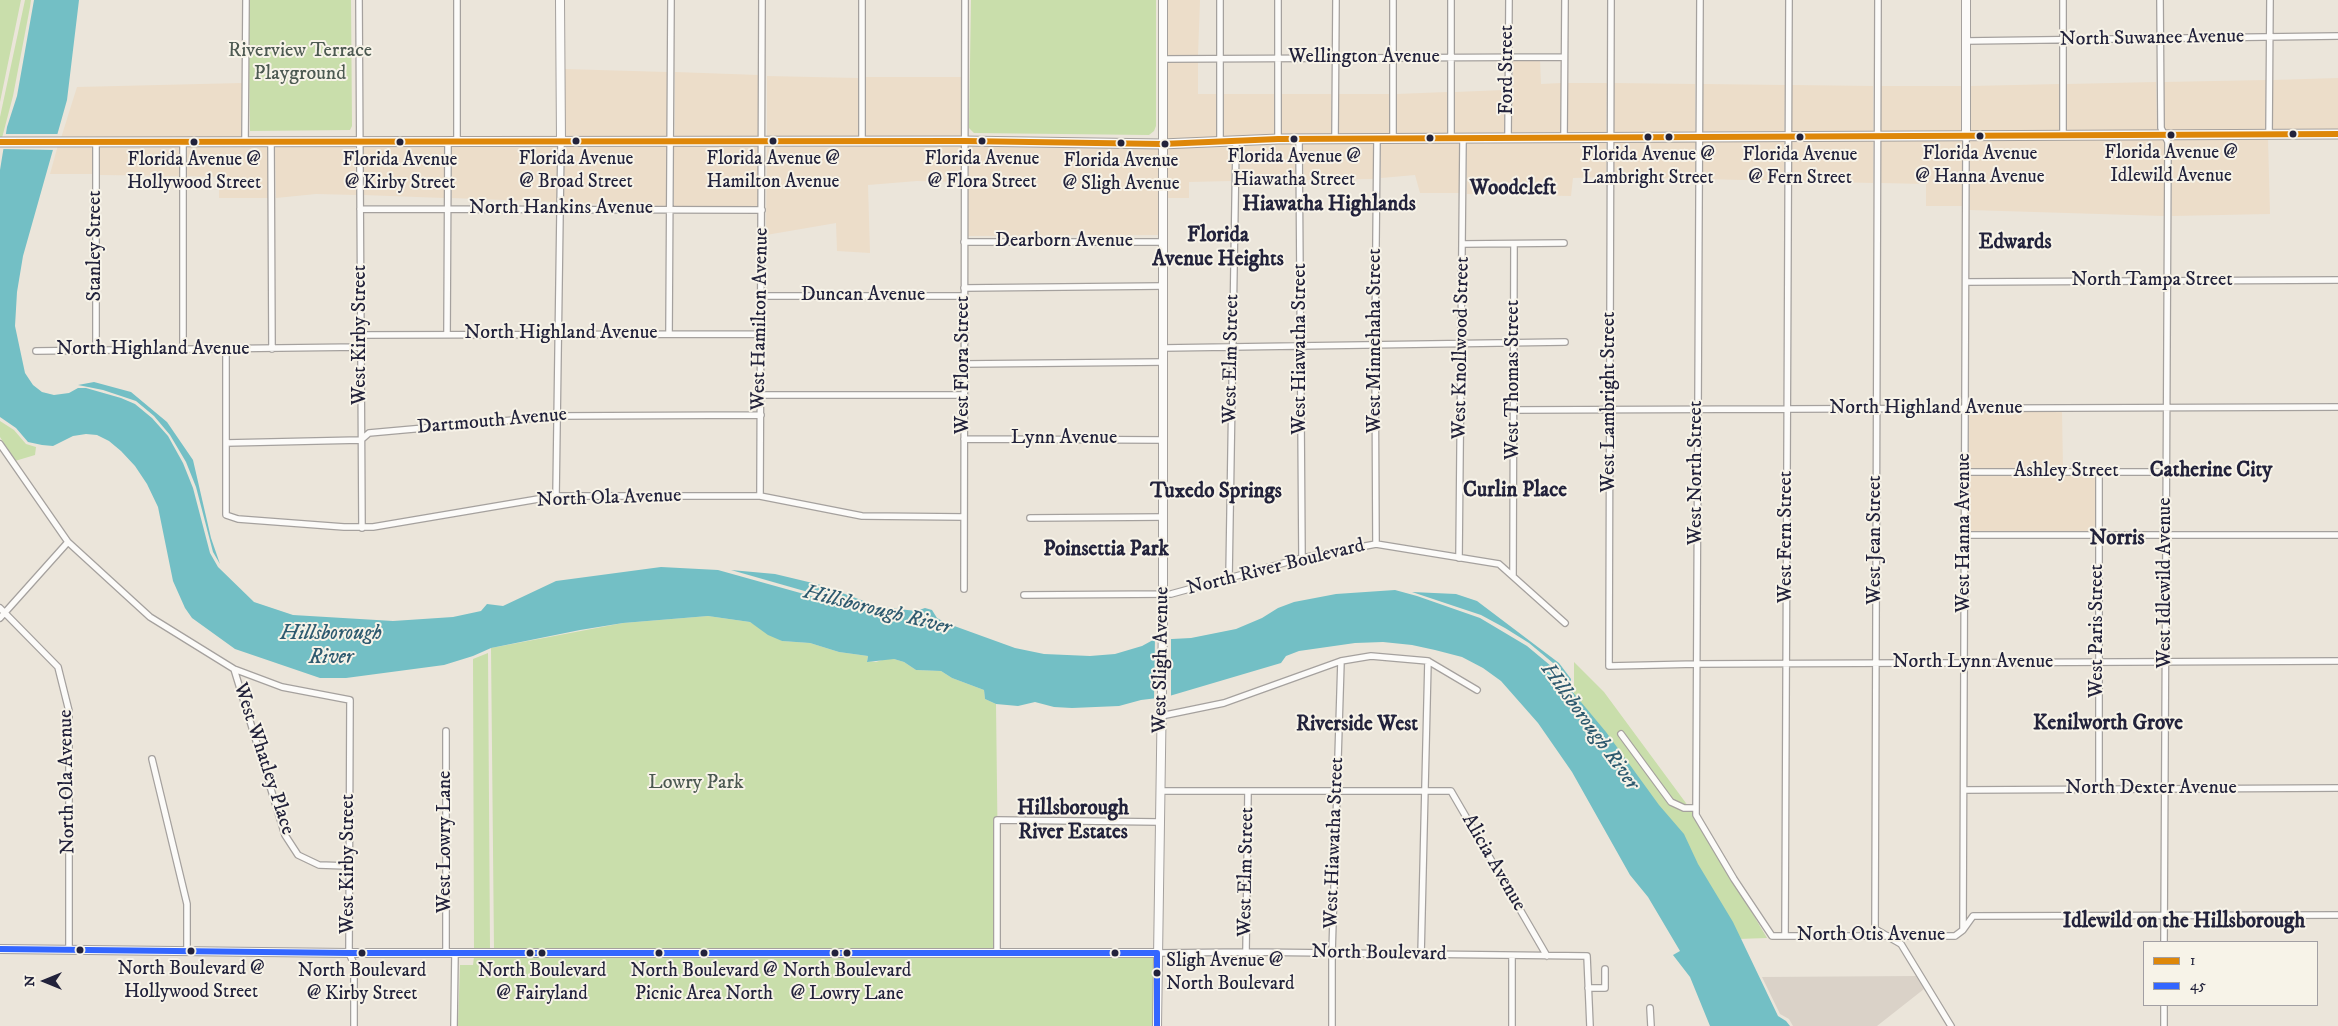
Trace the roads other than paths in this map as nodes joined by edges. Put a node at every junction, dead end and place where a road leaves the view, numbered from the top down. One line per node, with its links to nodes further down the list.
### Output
1 (246, 0): 58 (street)
2 (359, 0): 60 (street, West Kirby Street)
3 (457, 0): 62 (street)
4 (560, 0): 63 (street)
5 (671, 0): 64 (street)
6 (762, 0): 65 (street, West Hamilton Avenue)
7 (862, 0): 66 (street)
8 (965, 0): 67 (street, West Flora Street)
9 (1163, 0): 36 (street, West Sligh Avenue)
10 (1220, 0): 37 (street)
11 (1278, 0): 33 (street)
12 (1336, 0): 34 (street)
13 (1393, 0): 35 (street)
14 (1451, 0): 30 (street)
15 (1509, 0): 31 (street, Ford Street)
16 (1565, 0): 32 (street)
17 (1611, 0): 45 (street, West Lambright Street)
18 (1700, 0): 46 (street, West North Street)
19 (1789, 0): 47 (street, West Fern Street)
20 (1878, 0): 43 (street, West Jean Street)
21 (1966, 0): 29 (street)
22 (2063, 0): 28 (street)
23 (2160, 0): 27 (street, West Idlewild Avenue)
24 (2270, 0): 26 (street)
25 (2338, 36): 26 (street, North Suwanee Avenue)
26 (2270, 37): 27 (street, North Suwanee Avenue); 38 (street)
27 (2160, 39): 28 (street, North Suwanee Avenue); 40 (street, West Idlewild Avenue)
28 (2063, 40): 29 (street, North Suwanee Avenue); 42 (street)
29 (1966, 41): 41 (street)
30 (1451, 57): 31 (street, Wellington Avenue); 35 (street, Wellington Avenue); 44 (street)
31 (1509, 57): 32 (street, Wellington Avenue); 50 (street, Ford Street)
32 (1564, 57): 51 (street)
33 (1278, 58): 34 (street, Wellington Avenue); 37 (street, Wellington Avenue); 52 (street)
34 (1335, 58): 35 (street, Wellington Avenue); 54 (street)
35 (1393, 58): 55 (street)
36 (1163, 59): 37 (street, Wellington Avenue); 70 (street, West Sligh Avenue)
37 (1220, 59): 68 (street)
38 (2269, 134): 39 (main road); 40 (main road)
39 (2338, 134)
40 (2165, 135): 42 (main road); 81 (street, West Idlewild Avenue)
41 (1966, 136): 42 (main road); 43 (main road); 83 (street, West Hanna Avenue)
42 (2063, 136)
43 (1877, 137): 47 (main road); 112 (street, West Jean Street)
44 (1451, 138): 49 (main road); 55 (main road)
45 (1610, 138): 46 (main road); 51 (main road); 115 (street, West Lambright Street)
46 (1699, 138): 47 (main road); 116 (street, West North Street)
47 (1788, 138): 117 (street, West Fern Street)
48 (1377, 139): 54 (main road); 55 (main road); 95 (street, West Minnehaha Street)
49 (1463, 139): 50 (main road); 79 (street, West Knollwood Street)
50 (1508, 139): 51 (main road)
51 (1564, 139)
52 (1278, 140): 53 (main road); 69 (main road)
53 (1300, 140): 54 (main road); 98 (street, West Hiawatha Street)
54 (1336, 140)
55 (1393, 140)
56 (96, 141): 57 (main road); 61 (main road); 104 (street, Stanley Street)
57 (183, 141): 58 (main road); 101 (street)
58 (245, 141): 59 (main road)
59 (272, 141): 60 (main road); 103 (street)
60 (359, 141): 62 (main road); 73 (street, West Kirby Street)
61 (1, 142)
62 (452, 142): 63 (main road); 71 (street)
63 (561, 142): 64 (main road); 72 (street)
64 (671, 142): 65 (main road); 74 (street)
65 (763, 142): 66 (main road); 75 (street, West Hamilton Avenue)
66 (862, 142): 67 (main road)
67 (964, 142): 70 (main road); 76 (street, West Flora Street)
68 (1220, 142): 69 (main road); 70 (main road)
69 (1236, 142): 97 (street, West Elm Street)
70 (1162, 144): 77 (street, West Sligh Avenue)
71 (448, 208): 72 (street, North Hankins Avenue); 73 (street, North Hankins Avenue); 92 (street)
72 (560, 208): 74 (street, North Hankins Avenue); 88 (street)
73 (360, 209): 91 (street, West Kirby Street)
74 (670, 209): 75 (street, North Hankins Avenue); 89 (street)
75 (762, 210): 86 (street, West Hamilton Avenue)
76 (964, 242): 77 (street, Dearborn Avenue); 85 (street, West Flora Street)
77 (1163, 242): 84 (street, West Sligh Avenue)
78 (1564, 243): 80 (street)
79 (1463, 244): 80 (street); 96 (street, West Knollwood Street)
80 (1514, 245): 94 (street, West Thomas Street)
81 (2168, 280): 82 (street, North Tampa Street); 83 (street, North Tampa Street); 110 (street, West Idlewild Avenue)
82 (2338, 280)
83 (1966, 282): 113 (street, West Hanna Avenue)
84 (1163, 286): 85 (street); 100 (street, West Sligh Avenue)
85 (964, 288): 87 (street, West Flora Street)
86 (762, 296): 87 (street, Duncan Avenue); 90 (street, West Hamilton Avenue)
87 (964, 296): 107 (street, West Flora Street)
88 (559, 334): 89 (street, North Highland Avenue); 92 (street, North Highland Avenue); 119 (street)
89 (669, 334): 90 (street, North Highland Avenue)
90 (762, 334): 108 (street, West Hamilton Avenue)
91 (361, 335): 92 (street, North Highland Avenue); 99 (street, West Kirby Street)
92 (446, 335)
93 (1565, 342): 94 (street)
94 (1514, 344): 96 (street); 114 (street, West Thomas Street)
95 (1375, 345): 96 (street); 98 (street); 139 (street, West Minnehaha Street)
96 (1462, 345): 141 (street, West Knollwood Street)
97 (1232, 346): 98 (street); 100 (street); 143 (street, West Elm Street)
98 (1301, 346): 140 (street, West Hiawatha Street)
99 (361, 347): 103 (street, North Highland Avenue); 121 (street, West Kirby Street)
100 (1163, 348): 106 (street, West Sligh Avenue)
101 (184, 349): 102 (street, North Highland Avenue); 104 (street, North Highland Avenue)
102 (226, 349): 103 (street, North Highland Avenue); 123 (street)
103 (272, 349)
104 (96, 350): 105 (street, North Highland Avenue)
105 (36, 351)
106 (1163, 362): 107 (street); 122 (street, West Sligh Avenue)
107 (964, 364): 109 (street, West Flora Street)
108 (761, 395): 109 (street); 118 (street, West Hamilton Avenue)
109 (964, 395): 120 (street, West Flora Street)
110 (2167, 407): 111 (street, North Highland Avenue); 113 (street, North Highland Avenue); 127 (street, West Idlewild Avenue)
111 (2338, 407)
112 (1876, 409): 113 (street, North Highland Avenue); 117 (street, North Highland Avenue); 158 (street, West Jean Street)
113 (1965, 409): 125 (street, West Hanna Avenue)
114 (1514, 410): 115 (street, North Highland Avenue); 142 (street, West Thomas Street)
115 (1611, 410): 116 (street, North Highland Avenue); 159 (street, West Lambright Street)
116 (1697, 410): 117 (street, North Highland Avenue); 156 (street, West North Street)
117 (1787, 410): 157 (street, West Fern Street)
118 (761, 415): 119 (street, Dartmouth Avenue); 129 (street, West Hamilton Avenue)
119 (558, 416): 121 (street, Dartmouth Avenue); 128 (street)
120 (964, 439): 122 (street, Lynn Avenue); 130 (street, West Flora Street)
121 (362, 440): 123 (street, Dartmouth Avenue); 133 (street, West Kirby Street)
122 (1163, 440): 131 (street, West Sligh Avenue)
123 (226, 443): 133 (street, North Ola Avenue)
124 (0, 444): 138 (street)
125 (1965, 472): 126 (street, Ashley Street); 134 (street, West Hanna Avenue)
126 (2099, 472): 127 (street, Ashley Street); 137 (street, West Paris Street)
127 (2167, 472): 135 (street, West Idlewild Avenue)
128 (556, 496): 129 (street, North Ola Avenue); 133 (street, North Ola Avenue)
129 (760, 496): 130 (street, North Ola Avenue)
130 (964, 517): 144 (street, West Flora Street)
131 (1163, 517): 132 (street); 145 (street, West Sligh Avenue)
132 (1030, 518)
133 (362, 528)
134 (1965, 535): 137 (street); 154 (street, West Hanna Avenue)
135 (2167, 535): 136 (street); 137 (street); 153 (street, West Idlewild Avenue)
136 (2338, 535)
137 (2098, 536): 155 (street, West Paris Street)
138 (68, 542): 147 (street); 160 (street)
139 (1376, 544): 140 (street, North River Boulevard); 141 (street, North River Boulevard)
140 (1302, 558): 143 (street, North River Boulevard)
141 (1459, 558): 142 (street, North River Boulevard)
142 (1513, 575): 149 (street, North River Boulevard)
143 (1229, 577): 145 (street, North River Boulevard)
144 (964, 589)
145 (1163, 594): 146 (street, North River Boulevard); 162 (street, West Sligh Avenue)
146 (1024, 595)
147 (2, 610): 148 (street); 184 (street, North Ola Avenue)
148 (0, 618)
149 (1565, 623)
150 (1341, 661): 151 (street); 162 (street); 172 (street, West Hiawatha Street)
151 (1428, 661): 161 (street); 173 (street)
152 (2338, 661): 153 (street, North Lynn Avenue)
153 (2166, 662): 155 (street, North Lynn Avenue); 167 (street, West Idlewild Avenue)
154 (1964, 663): 155 (street, North Lynn Avenue); 158 (street, North Lynn Avenue); 168 (street, West Hanna Avenue)
155 (2097, 663): 169 (street, West Paris Street)
156 (1697, 664): 157 (street, North Lynn Avenue); 159 (street, North Lynn Avenue); 174 (street, West North Street)
157 (1786, 664): 158 (street, North Lynn Avenue); 180 (street, West Fern Street)
158 (1876, 664): 181 (street, West Jean Street)
159 (1608, 666)
160 (234, 669): 176 (street, West Whatley Place); 176 (street, West Kirby Street)
161 (1477, 690)
162 (1162, 713): 170 (street, West Sligh Avenue)
163 (446, 731): 188 (street, West Lowry Lane)
164 (1621, 734): 174 (street)
165 (152, 759): 185 (street)
166 (2338, 788): 167 (street, North Dexter Avenue)
167 (2165, 789): 169 (street, North Dexter Avenue); 177 (street, West Idlewild Avenue)
168 (1964, 790): 169 (street, North Dexter Avenue); 179 (street, West Hanna Avenue)
169 (2098, 790)
170 (1160, 791): 171 (street); 175 (street, West Sligh Avenue)
171 (1248, 792): 172 (street); 186 (street, West Elm Street)
172 (1337, 792): 173 (street); 192 (street, West Hiawatha Street)
173 (1426, 792): 193 (street); 195 (street, Alicia Avenue)
174 (1696, 808): 180 (street)
175 (1159, 822): 190 (street); 191 (street, West Sligh Avenue)
176 (348, 866): 187 (street, West Kirby Street)
177 (2164, 916): 178 (street, North Otis Avenue); 179 (street, North Otis Avenue); 182 (street, West Idlewild Avenue)
178 (2338, 916)
179 (1963, 930): 181 (street, North Otis Avenue)
180 (1785, 936): 181 (street, North Otis Avenue)
181 (1888, 937): 207 (street)
182 (2164, 941)
183 (0, 949): 184 (street, North Boulevard)
184 (69, 950): 185 (street, North Boulevard)
185 (187, 952): 187 (street, North Boulevard)
186 (1246, 952): 191 (street, North Boulevard); 192 (street, North Boulevard)
187 (349, 953): 188 (street, North Boulevard); 200 (street, West Kirby Street)
188 (446, 953): 189 (street, North Boulevard)
189 (455, 953): 190 (street, North Boulevard); 201 (street)
190 (997, 953): 191 (street, North Boulevard)
191 (1157, 953): 202 (street, West Sligh Avenue)
192 (1332, 953): 193 (street, North Boulevard); 203 (street, West Hiawatha Street)
193 (1420, 955): 194 (street, North Boulevard)
194 (1512, 956): 195 (street, North Boulevard); 204 (street)
195 (1547, 956): 197 (street, North Boulevard)
196 (1605, 969): 197 (street)
197 (1588, 988): 205 (street)
198 (2164, 1006): 208 (street)
199 (1650, 1008): 206 (street)
200 (354, 1026)
201 (454, 1026)
202 (1157, 1026)
203 (1332, 1026)
204 (1512, 1026)
205 (1590, 1026)
206 (1651, 1026)
207 (1952, 1026)
208 (2164, 1026)

